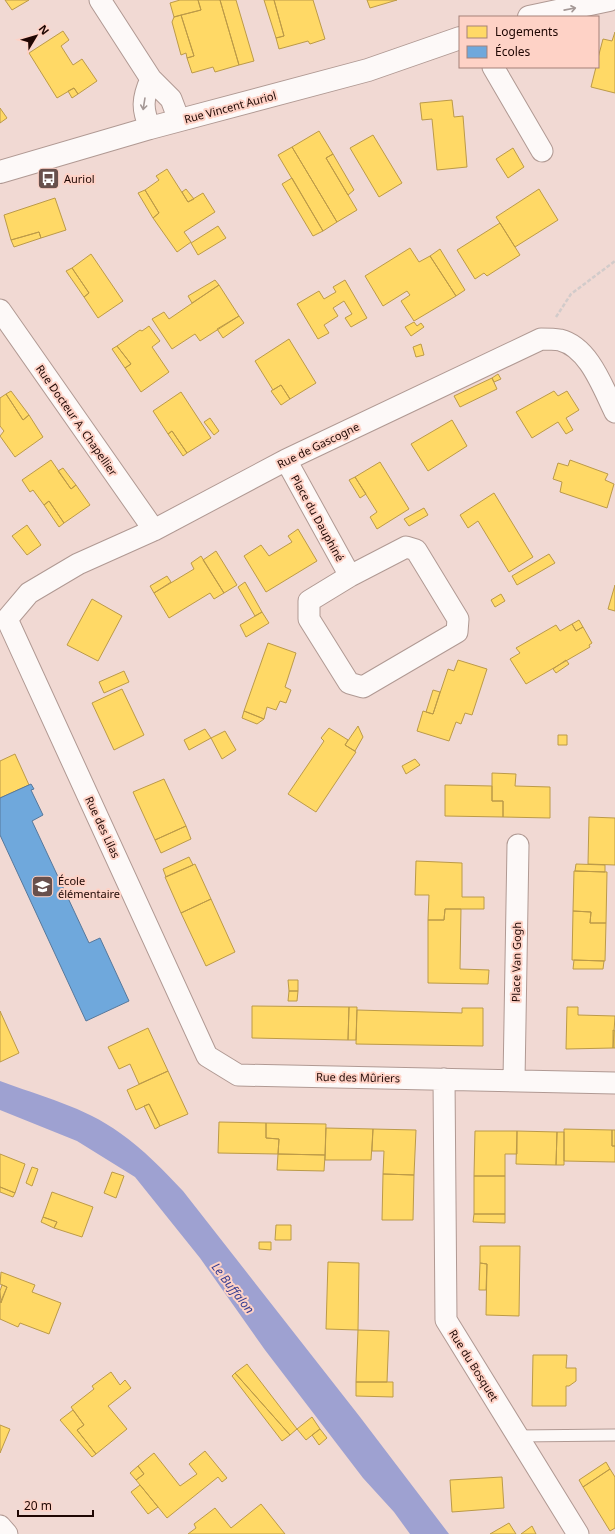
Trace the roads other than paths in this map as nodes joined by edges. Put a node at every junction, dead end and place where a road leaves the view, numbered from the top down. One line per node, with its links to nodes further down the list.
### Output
1 (100, 0): 8 (street)
2 (547, 0): 4 (street)
3 (609, 0): 5 (street, one-way to 3)
4 (531, 16)
5 (535, 16)
6 (459, 38): 9 (street, Rue Vincent Auriol)
7 (494, 68): 11 (street)
8 (151, 79): 9 (street); 10 (street, one-way to 10)
9 (179, 120): 10 (street, Rue Vincent Auriol)
10 (150, 128): 12 (street, Rue Vincent Auriol)
11 (542, 151)
12 (0, 172)
13 (0, 310): 16 (street, Rue Docteur A. Chapellier)
14 (615, 412): 15 (street, Rue de Gascogne)
15 (286, 460): 16 (street, Rue de Gascogne); 17 (street, Place du Dauphiné)
16 (154, 530): 18 (street, Rue de Gascogne)
17 (350, 576): 17 (street)
18 (4, 619): 20 (street, Rue des Lilas)
19 (518, 845): 22 (street, Place Van Gogh)
20 (207, 1056): 21 (street, Rue des Mûriers)
21 (444, 1078): 22 (street, Rue des Mûriers); 25 (street, Rue du Bosquet)
22 (514, 1080): 23 (street, Rue des Mûriers)
23 (615, 1083)
24 (615, 1435): 25 (lane)
25 (517, 1436): 28 (street, Rue du Bosquet)
26 (0, 1526): 27 (street)
27 (7, 1534)
28 (578, 1534)

